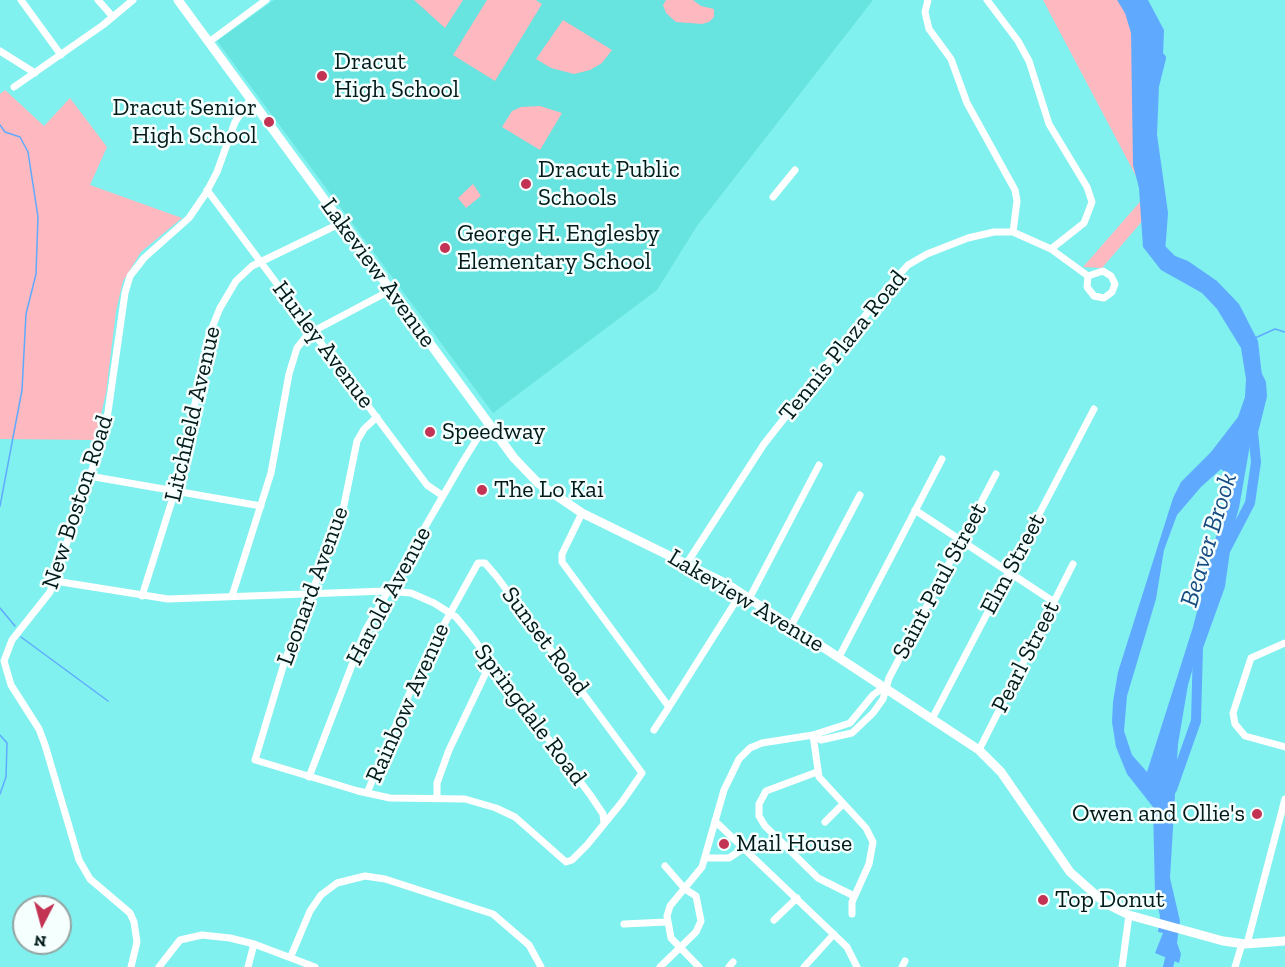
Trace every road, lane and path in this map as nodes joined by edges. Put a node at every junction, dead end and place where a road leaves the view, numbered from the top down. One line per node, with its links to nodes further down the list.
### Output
1 (21, 0): 11 (street)
2 (98, 0): 8 (street)
3 (133, 0): 8 (street)
4 (178, 0): 9 (main road, Lakeview Avenue)
5 (266, 0): 9 (street)
6 (928, 0): 19 (street)
7 (987, 0): 20 (street)
8 (112, 17): 11 (street)
9 (209, 42): 14 (main road, Lakeview Avenue)
10 (0, 51): 12 (street)
11 (61, 54): 12 (street)
12 (35, 73): 13 (street)
13 (14, 87)
14 (250, 100): 16 (street, New Boston Road); 18 (main road, Lakeview Avenue)
15 (795, 170): 17 (street)
16 (207, 190): 21 (street, Hurley Avenue); 31 (street, New Boston Road)
17 (773, 197)
18 (341, 222): 21 (street, Litchfield Avenue); 23 (main road, Lakeview Avenue)
19 (1013, 232): 20 (street); 39 (street, Tennis Plaza Road)
20 (1051, 249): 22 (street)
21 (261, 262): 24 (street, Hurley Avenue); 32 (street, Litchfield Avenue)
22 (1088, 276): 22 (street)
23 (391, 290): 24 (street); 27 (main road, Lakeview Avenue)
24 (313, 331): 26 (street, Hurley Avenue); 35 (street)
25 (1094, 409): 41 (street, Elm Street)
26 (377, 417): 34 (street, Hurley Avenue); 44 (street, Leonard Avenue)
27 (490, 425): 34 (street, Harold Avenue); 37 (main road, Lakeview Avenue)
28 (942, 459): 36 (street)
29 (819, 465): 47 (street)
30 (996, 474): 38 (street, Saint Paul Street)
31 (89, 476): 32 (street); 42 (street, New Boston Road)
32 (176, 491): 35 (street); 45 (street, Litchfield Avenue)
33 (860, 495): 50 (street)
34 (443, 496): 43 (street, Harold Avenue)
35 (261, 506): 46 (street)
36 (915, 510): 38 (street); 52 (street)
37 (582, 513): 39 (main road, Lakeview Avenue); 55 (street)
38 (961, 540): 41 (street); 54 (street, Saint Paul Street)
39 (687, 563): 47 (main road, Lakeview Avenue)
40 (1073, 564): 48 (street, Pearl Street)
41 (1009, 571): 48 (street); 56 (street, Elm Street)
42 (55, 581): 45 (street); 87 (street, New Boston Road)
43 (386, 591): 44 (street); 49 (street); 62 (street, Harold Avenue)
44 (309, 594): 46 (street); 62 (street, Leonard Avenue)
45 (142, 596): 46 (street)
46 (231, 596)
47 (745, 596): 50 (main road, Lakeview Avenue); 55 (street)
48 (1054, 602): 60 (street, Pearl Street)
49 (449, 612): 53 (street, Springdale Road); 63 (street, Rainbow Avenue); 69 (street, Sunset Road)
50 (791, 626): 52 (main road, Lakeview Avenue)
51 (1285, 643): 59 (street)
52 (839, 657): 54 (main road, Lakeview Avenue)
53 (491, 662): 64 (street); 69 (street, Springdale Road)
54 (884, 687): 56 (main road, Lakeview Avenue); 58 (street); 58 (street)
55 (669, 707): 57 (street)
56 (932, 719): 60 (main road, Lakeview Avenue)
57 (654, 730)
58 (813, 735): 61 (street); 67 (street)
59 (1285, 747)
60 (979, 750): 77 (main road, Lakeview Avenue)
61 (817, 772): 66 (street); 74 (street)
62 (309, 777): 63 (street)
63 (367, 793): 64 (street)
64 (437, 796): 69 (street)
65 (1285, 799): 84 (street)
66 (843, 804): 68 (street); 74 (street)
67 (715, 821): 70 (street); 71 (street)
68 (825, 822)
69 (604, 823)
70 (744, 848): 71 (street); 75 (street)
71 (705, 858): 73 (street)
72 (665, 866): 73 (street)
73 (685, 889): 79 (street); 85 (street)
74 (854, 896): 76 (street)
75 (797, 898): 78 (street); 81 (street)
76 (852, 914)
77 (1129, 915): 84 (main road, Lakeview Avenue); 96 (street)
78 (774, 920)
79 (666, 922): 80 (street); 85 (street)
80 (624, 924)
81 (834, 934): 94 (street); 95 (street)
82 (1285, 941): 84 (main road, Lakeview Avenue)
83 (254, 944): 86 (street); 88 (street); 89 (street)
84 (1244, 944): 97 (street)
85 (679, 948): 92 (street); 93 (street)
86 (291, 957): 90 (street); 91 (street)
87 (131, 967)
88 (159, 967)
89 (248, 967)
90 (315, 967)
91 (541, 967)
92 (660, 967)
93 (699, 967)
94 (804, 967)
95 (857, 967)
96 (1122, 967)
97 (1235, 967)

